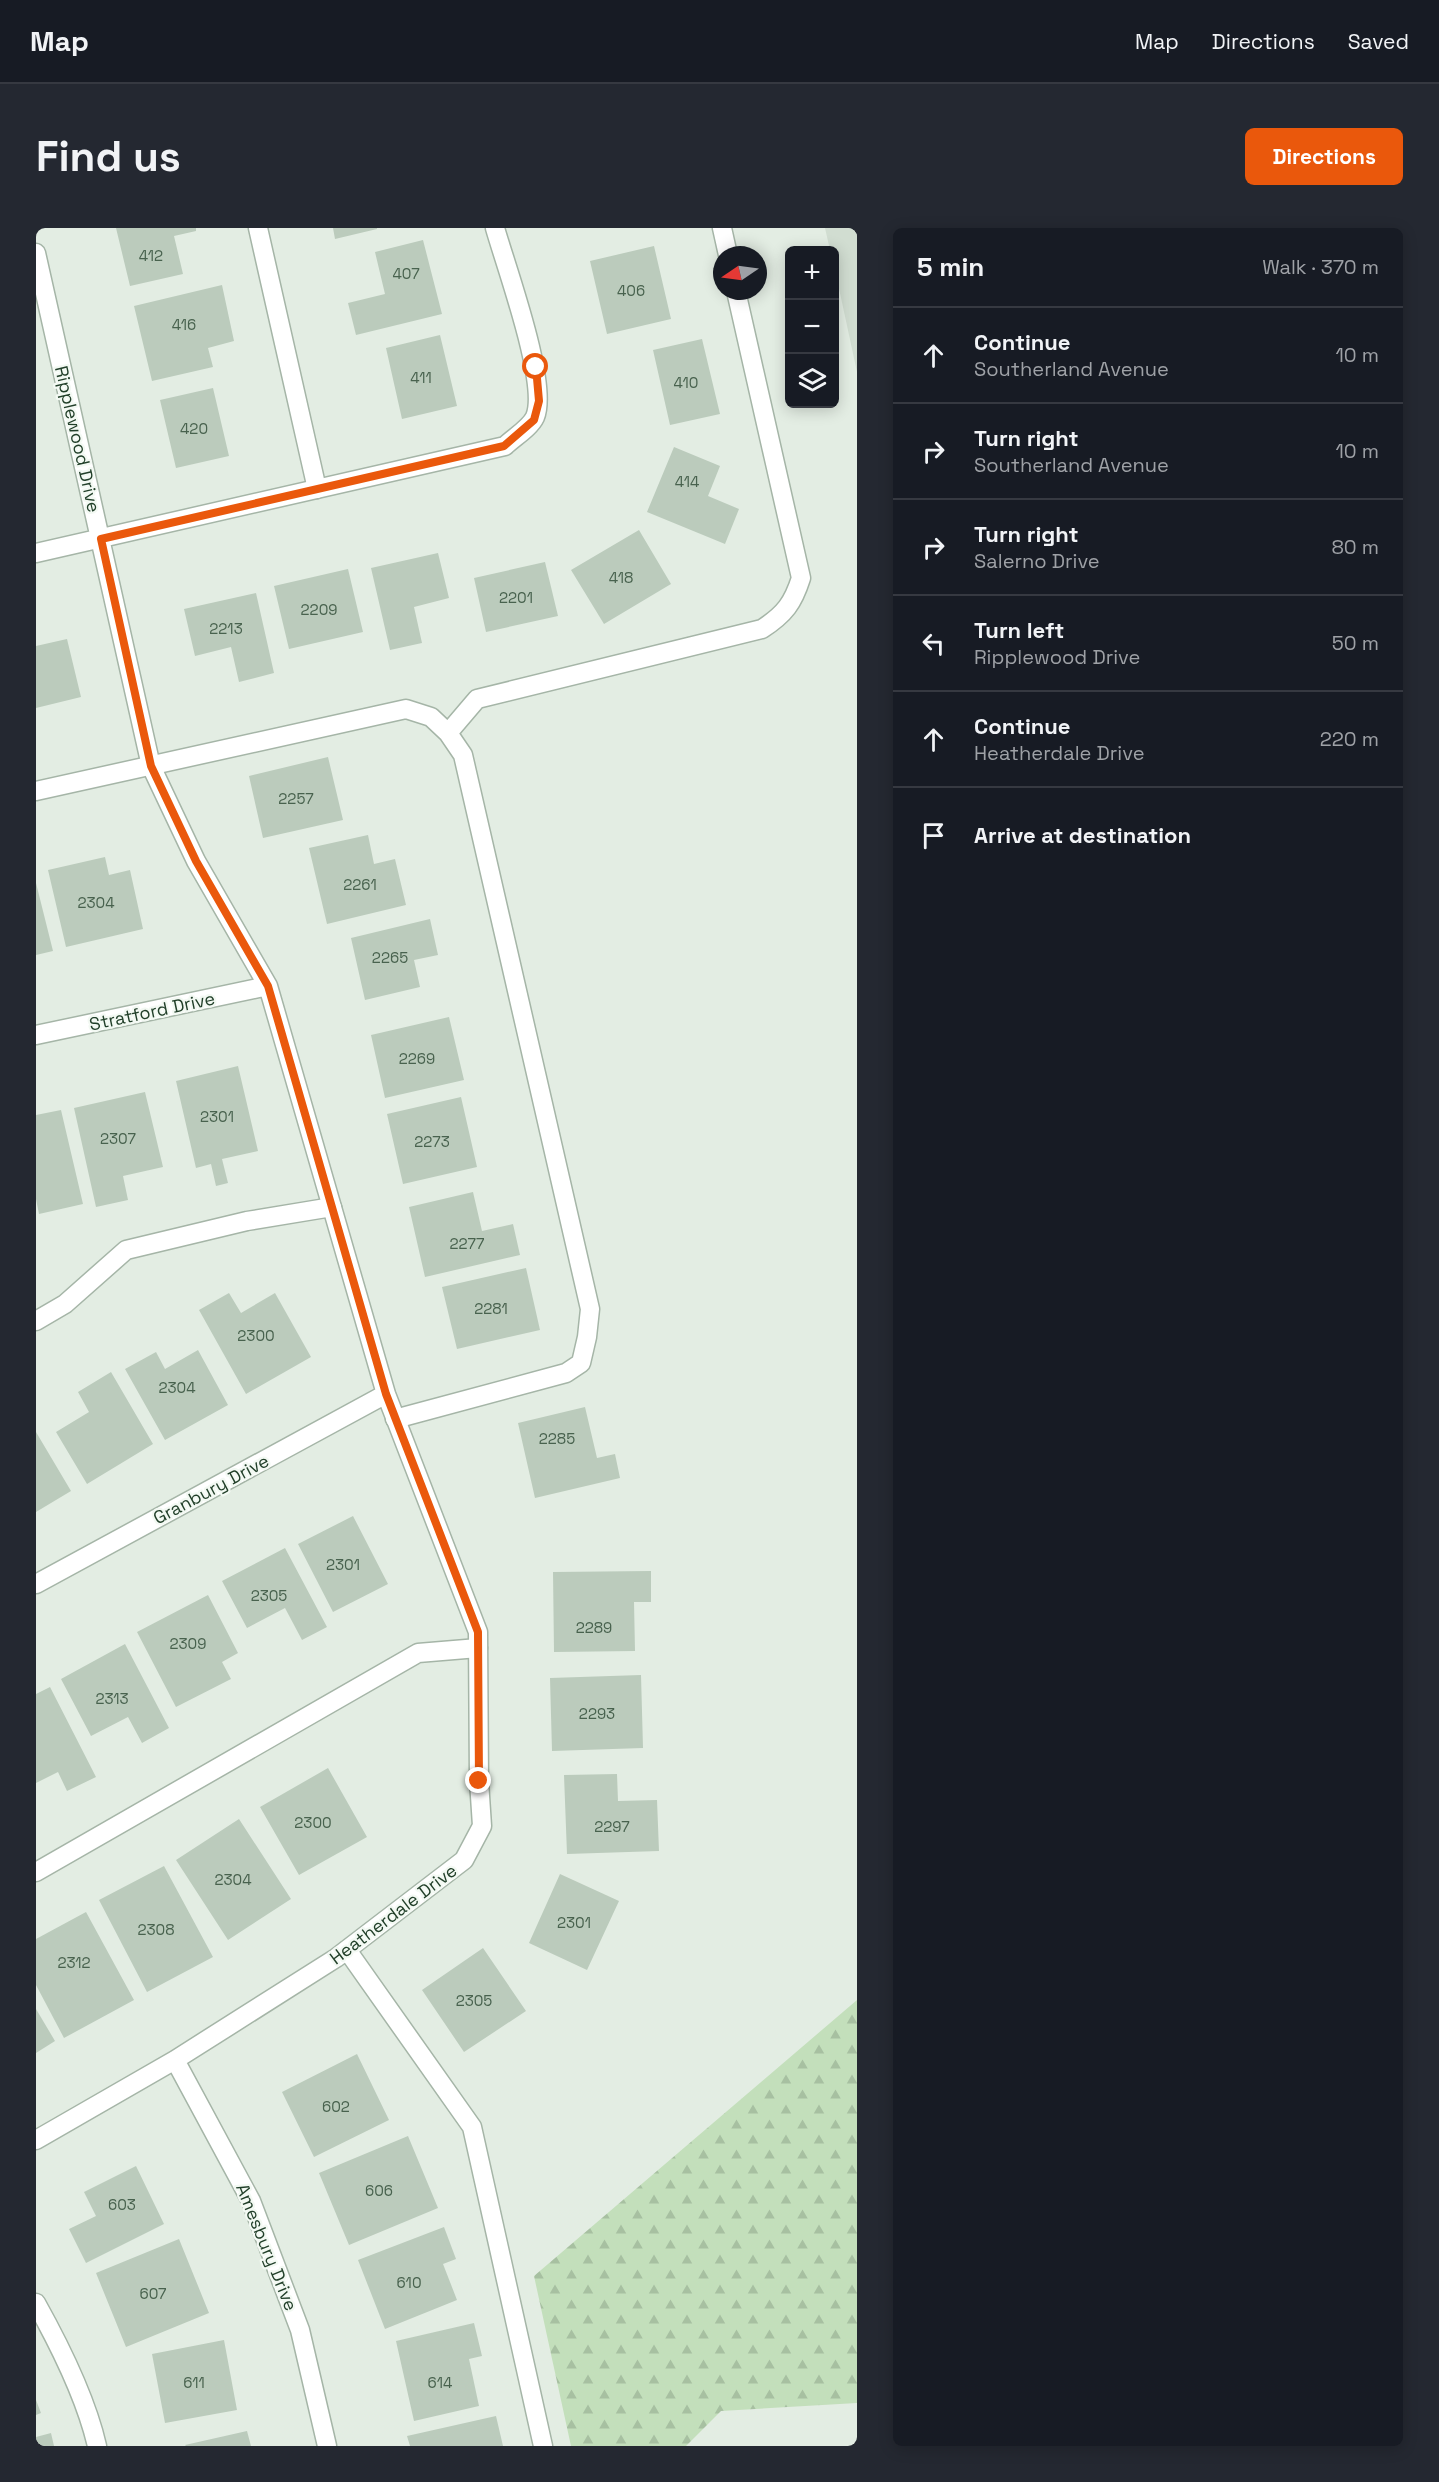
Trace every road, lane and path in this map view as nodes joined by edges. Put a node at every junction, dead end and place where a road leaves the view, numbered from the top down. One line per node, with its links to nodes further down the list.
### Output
1 (258, 228): 7 (street)
2 (495, 228): 7 (street)
3 (722, 228): 4 (street)
4 (726, 246)
5 (36, 253): 8 (street, Ripplewood Drive)
6 (738, 300): 10 (street)
7 (317, 489): 8 (street)
8 (101, 539): 9 (street); 11 (street, Ripplewood Drive)
9 (36, 553)
10 (448, 733): 11 (street); 18 (street)
11 (151, 766): 12 (street); 13 (street, Heatherdale Drive)
12 (36, 791)
13 (268, 986): 14 (street, Stratford Drive); 15 (street, Heatherdale Drive)
14 (36, 1035)
15 (332, 1207): 16 (street); 17 (street, Heatherdale Drive)
16 (36, 1321)
17 (386, 1394): 18 (street, Heatherdale Drive); 19 (street, Granbury Drive)
18 (395, 1419): 20 (street, Heatherdale Drive)
19 (36, 1584)
20 (478, 1648): 21 (street); 22 (street, Heatherdale Drive)
21 (36, 1872)
22 (347, 1950): 23 (street, Heatherdale Drive); 28 (street)
23 (175, 2060): 24 (street, Heatherdale Drive); 27 (street, Amesbury Drive)
24 (36, 2140)
25 (36, 2303): 26 (street)
26 (97, 2446)
27 (327, 2446)
28 (543, 2446)

